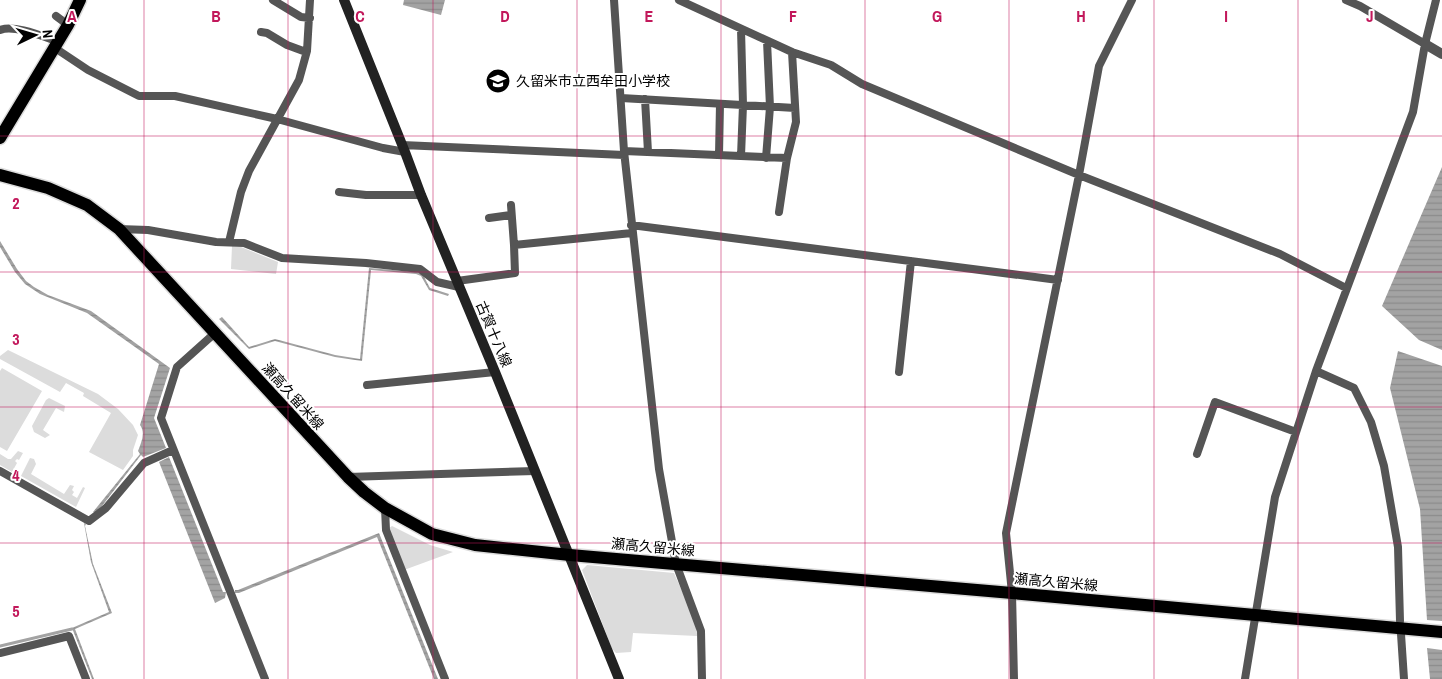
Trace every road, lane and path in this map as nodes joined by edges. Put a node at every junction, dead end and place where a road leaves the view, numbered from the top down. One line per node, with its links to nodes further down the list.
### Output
1 (80, 0): 12 (main road)
2 (273, 0): 11 (street)
3 (310, 0): 11 (street)
4 (344, 0): 30 (main road, 古賀十八線)
5 (614, 0): 22 (street)
6 (679, 0): 13 (street)
7 (1132, 0): 38 (street)
8 (1346, 0): 17 (street)
9 (1436, 0): 17 (street)
10 (56, 16): 12 (street)
11 (310, 18): 19 (street)
12 (68, 25): 18 (main road)
13 (741, 29): 16 (street); 25 (street)
14 (0, 30): 18 (street)
15 (261, 32): 19 (street)
16 (767, 41): 20 (street); 26 (street)
17 (1425, 44): 21 (street); 52 (street)
18 (57, 45): 28 (street); 29 (main road)
19 (306, 52): 28 (street)
20 (792, 52): 27 (street); 38 (street)
21 (1442, 54)
22 (620, 98): 23 (street); 32 (street)
23 (645, 99): 24 (street); 31 (street)
24 (720, 104): 25 (street); 33 (street)
25 (743, 105): 26 (street); 34 (street)
26 (770, 106): 27 (street); 35 (street)
27 (795, 108): 36 (street)
28 (277, 119): 30 (street); 47 (street)
29 (0, 138)
30 (403, 148): 32 (street); 40 (main road, 古賀十八線)
31 (648, 152): 32 (street); 33 (street)
32 (624, 153): 46 (street)
33 (719, 155): 34 (street)
34 (741, 156): 35 (street)
35 (766, 158): 36 (street)
36 (787, 158): 42 (street)
37 (0, 175): 45 (main road, 瀬高久留米線)
38 (1079, 175): 50 (street); 52 (street)
39 (339, 192): 40 (street)
40 (420, 195): 51 (main road, 古賀十八線)
41 (511, 205): 43 (street)
42 (779, 212)
43 (511, 215): 44 (street); 48 (street)
44 (489, 218)
45 (119, 229): 47 (street); 53 (main road, 瀬高久留米線)
46 (632, 229): 48 (street); 49 (street); 66 (street)
47 (229, 242): 51 (street)
48 (514, 245): 51 (street)
49 (912, 261): 50 (street); 56 (street)
50 (1058, 280): 67 (street)
51 (458, 284): 55 (main road, 古賀十八線)
52 (1346, 288): 54 (street)
53 (215, 333): 59 (street); 63 (main road, 瀬高久留米線)
54 (1316, 371): 58 (street); 69 (street)
55 (495, 372): 57 (street); 62 (main road, 古賀十八線)
56 (899, 372)
57 (367, 385)
58 (1296, 432): 60 (street); 68 (street)
59 (173, 450): 61 (street); 73 (street)
60 (1197, 454)
61 (0, 471)
62 (535, 471): 63 (street); 65 (main road, 古賀十八線)
63 (348, 477): 64 (main road, 瀬高久留米線)
64 (385, 508): 65 (main road, 瀬高久留米線); 74 (street)
65 (570, 556): 66 (main road, 瀬高久留米線); 75 (main road, 古賀十八線)
66 (676, 564): 67 (main road, 瀬高久留米線); 76 (street)
67 (1012, 593): 68 (main road, 瀬高久留米線); 77 (street)
68 (1256, 616): 69 (main road, 瀬高久留米線); 78 (street)
69 (1401, 627): 70 (main road, 瀬高久留米線); 79 (street)
70 (1442, 632)
71 (0, 653): 72 (street)
72 (86, 679)
73 (265, 679)
74 (445, 679)
75 (619, 679)
76 (702, 679)
77 (1014, 679)
78 (1245, 679)
79 (1404, 679)

